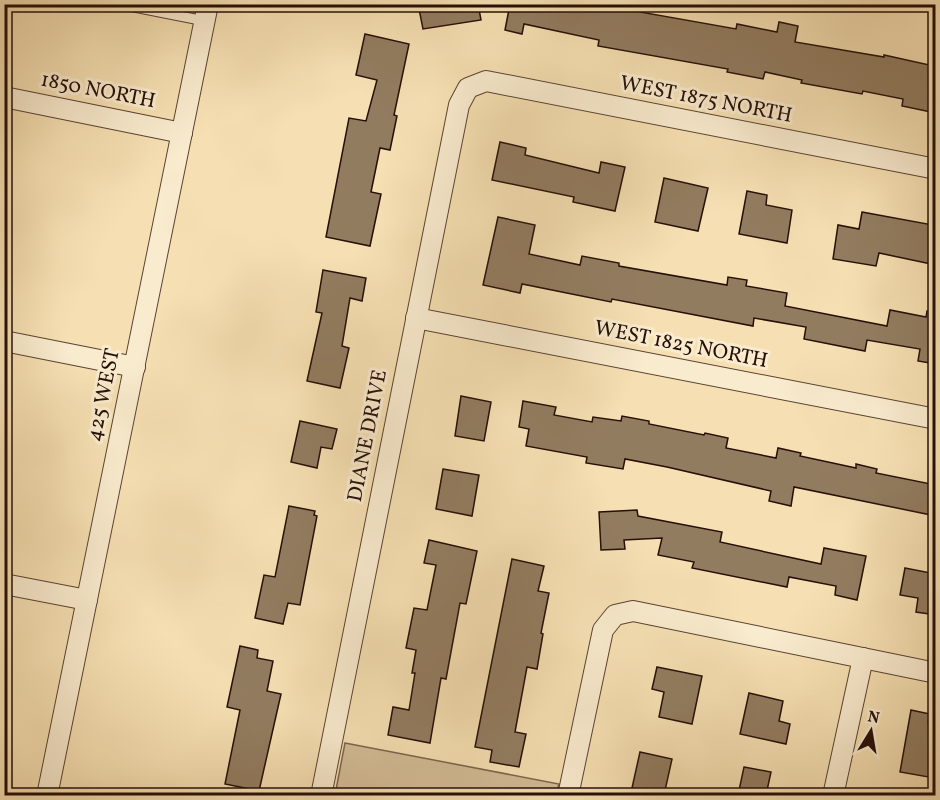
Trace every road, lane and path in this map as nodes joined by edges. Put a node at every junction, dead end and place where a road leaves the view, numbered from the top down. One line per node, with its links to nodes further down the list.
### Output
1 (119, 4): 2 (lane)
2 (207, 13): 5 (street, 425 WEST)
3 (468, 88): 6 (street, WEST 1875 NORTH); 7 (street, DIANE DRIVE)
4 (4, 97): 5 (street, 1850 NORTH)
5 (182, 133): 9 (street, 425 WEST)
6 (936, 169)
7 (416, 318): 10 (street, WEST 1825 NORTH); 16 (street, DIANE DRIVE)
8 (4, 341): 9 (street)
9 (135, 367): 12 (street, 425 WEST)
10 (936, 419)
11 (4, 584): 12 (street)
12 (87, 600): 15 (street, 425 WEST)
13 (863, 658): 14 (street); 17 (street); 18 (street)
14 (936, 673)
15 (47, 795)
16 (321, 795)
17 (568, 795)
18 (833, 795)

